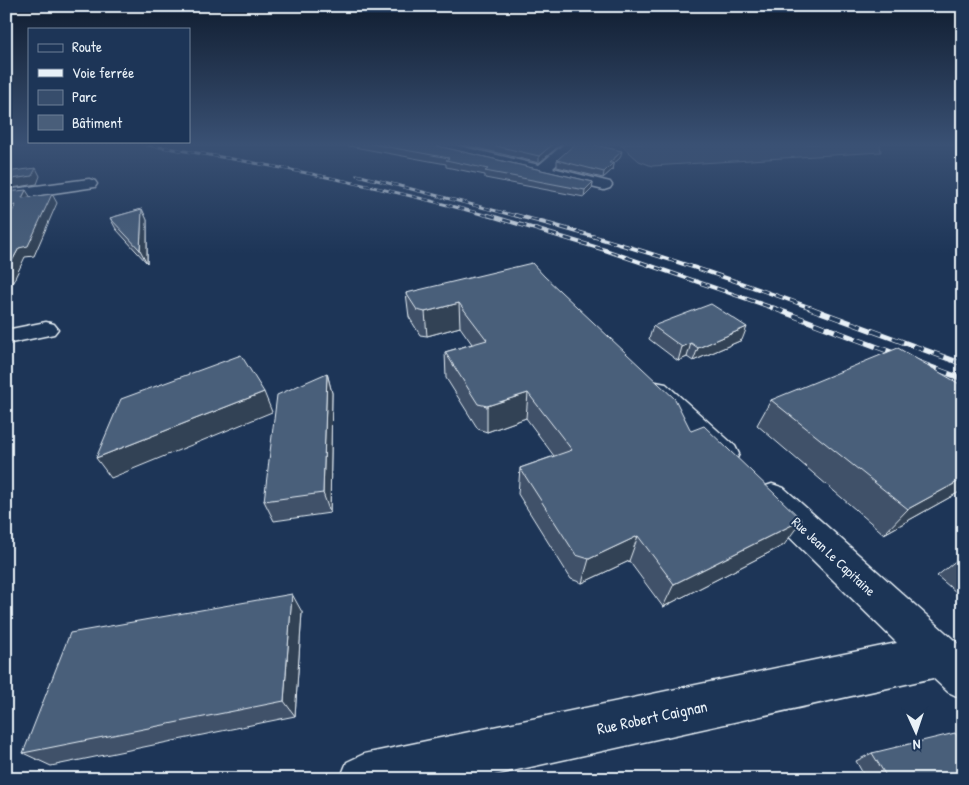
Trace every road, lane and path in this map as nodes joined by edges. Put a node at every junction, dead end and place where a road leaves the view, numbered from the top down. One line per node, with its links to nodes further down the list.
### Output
1 (585, 181): 3 (street)
2 (89, 184): 4 (street)
3 (604, 185)
4 (7, 195)
5 (46, 329): 6 (street)
6 (6, 337)
7 (638, 374): 8 (street, Rue Jean Le Capitaine)
8 (952, 666): 9 (street, Rue Robert Caignan)
9 (364, 779)

